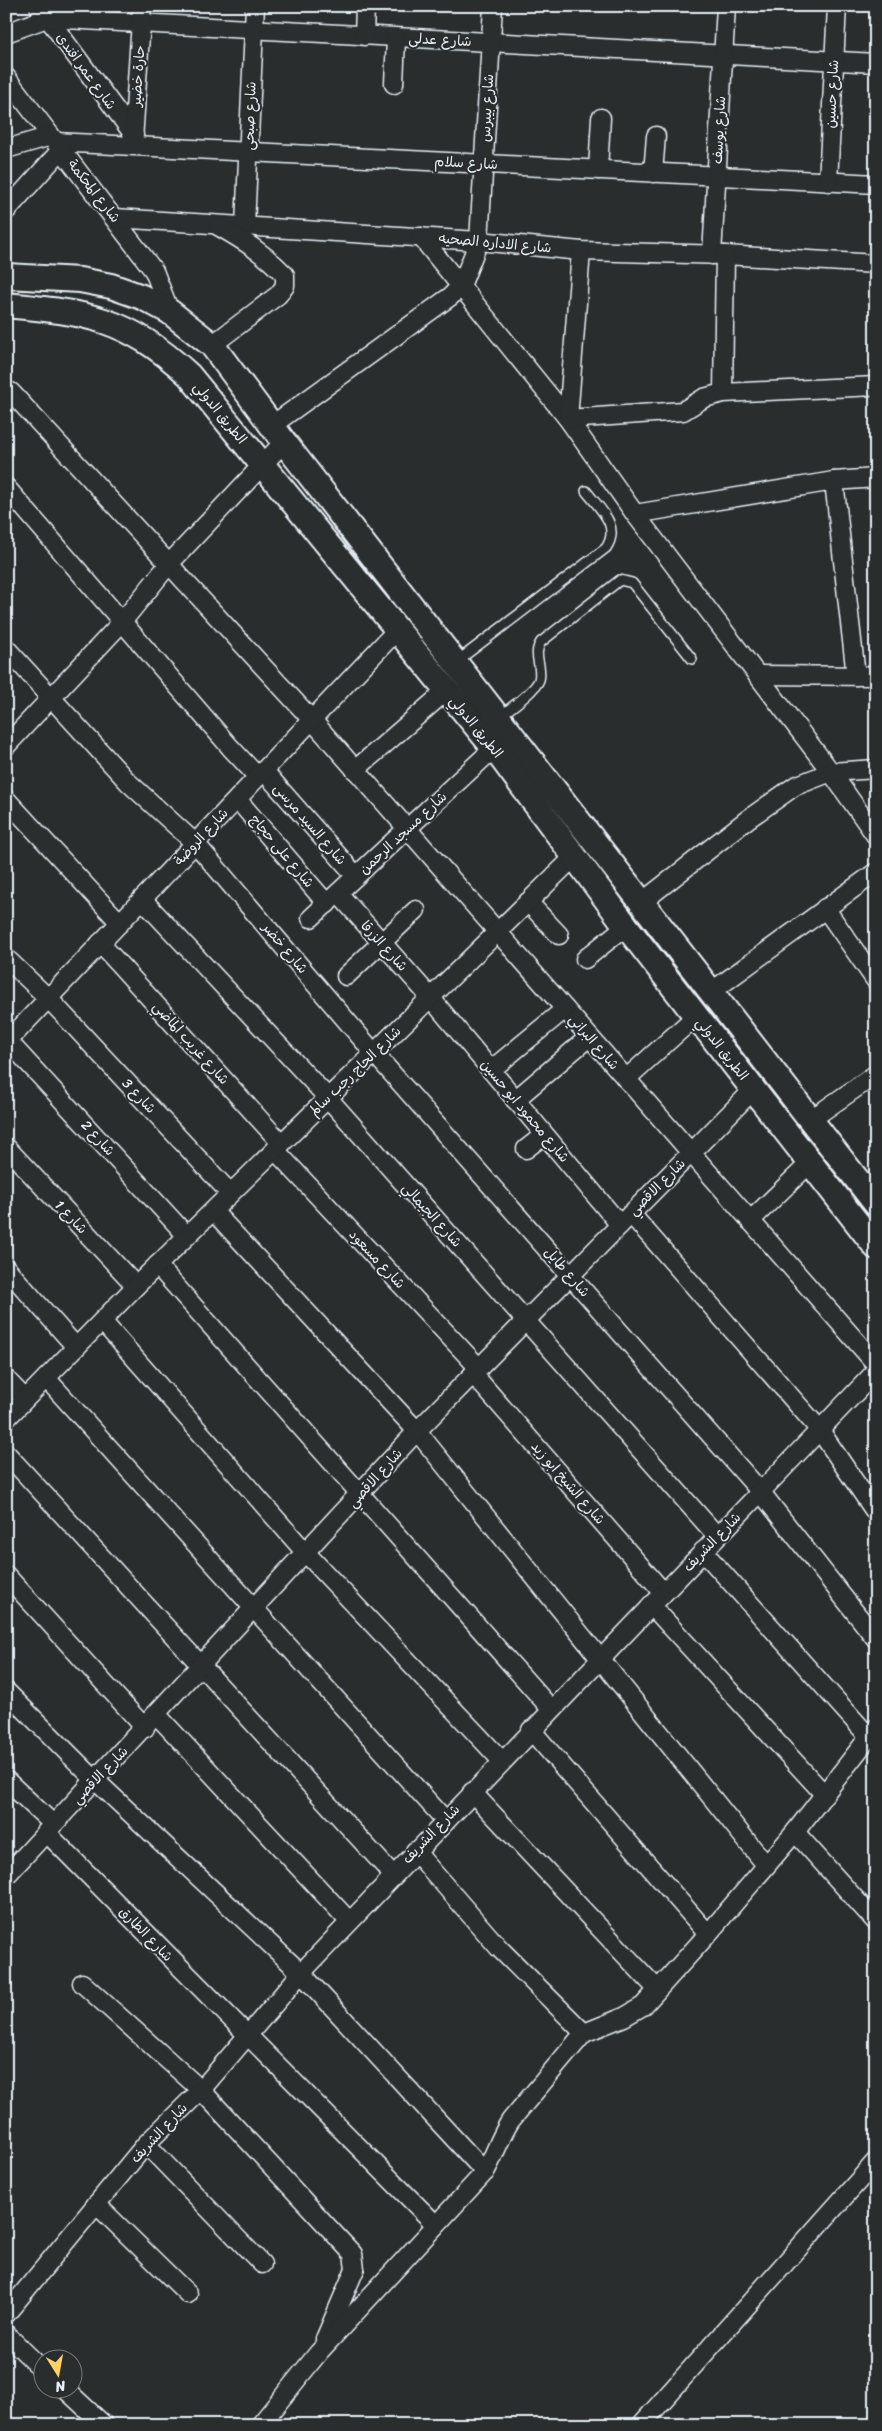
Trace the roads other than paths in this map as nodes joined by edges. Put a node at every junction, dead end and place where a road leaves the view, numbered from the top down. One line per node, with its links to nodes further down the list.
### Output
1 (142, 6): 8 (street, حارة خضير)
2 (255, 6): 9 (street, شارع صبحى)
3 (365, 6): 11 (street)
4 (493, 6): 13 (street, شارع بيبرس)
5 (726, 6): 14 (street, شارع يوسف)
6 (836, 6): 15 (street, شارع حسين)
7 (43, 12): 8 (street, شارع عدلى); 10 (street, شارع عدلى); 21 (street, شارع عمر افندى)
8 (141, 24): 9 (street, شارع عدلى); 21 (street, حارة خضير)
9 (253, 30): 11 (street, شارع عدلى); 24 (street, شارع صبحى)
10 (6, 33)
11 (364, 36): 12 (street, شارع عدلى)
12 (396, 38): 13 (street, شارع عدلى); 18 (street)
13 (491, 42): 14 (street, شارع عدلى); 25 (street, شارع بيبرس)
14 (723, 55): 15 (street, شارع عدلى); 28 (street, شارع يوسف)
15 (834, 61): 16 (street, شارع عدلى); 29 (street, شارع حسين)
16 (876, 63)
17 (6, 77): 22 (street, شارع المحكمة)
18 (394, 84)
19 (601, 118): 26 (street)
20 (656, 136): 27 (street)
21 (133, 141): 22 (street, شارع سلام); 24 (street, شارع سلام)
22 (56, 143): 23 (street, شارع سلام); 31 (street); 32 (street, شارع المحكمة)
23 (6, 149)
24 (248, 152): 25 (street, شارع سلام); 34 (street, شارع صبحى)
25 (484, 164): 26 (street, شارع سلام); 36 (street, شارع بيبرس)
26 (598, 170): 27 (street, شارع سلام)
27 (653, 173): 28 (street, شارع سلام)
28 (717, 176): 29 (street, شارع سلام); 38 (street, شارع يوسف)
29 (828, 182): 30 (street, شارع سلام)
30 (876, 184)
31 (6, 211)
32 (115, 218): 33 (street, شارع الاداره الصحيه); 43 (street, شارع المحكمة)
33 (215, 225): 34 (street, شارع الاداره الصحيه); 44 (street)
34 (245, 226): 35 (street, شارع الاداره الصحيه)
35 (421, 237): 36 (street, شارع الاداره الصحيه); 41 (street)
36 (479, 240): 37 (street, شارع الاداره الصحيه); 41 (street, شارع بيبرس)
37 (581, 251): 38 (street, شارع الاداره الصحيه); 48 (street)
38 (719, 255): 39 (street, شارع الاداره الصحيه); 47 (street, شارع يوسف)
39 (876, 264)
40 (6, 276): 43 (street, الطريق الدولي)
41 (461, 286): 48 (street); 49 (street)
42 (6, 305): 50 (street, الطريق الدولي)
43 (170, 312): 44 (street, الطريق الدولي)
44 (212, 345): 49 (street, الطريق الدولي)
45 (876, 386): 47 (street)
46 (6, 391): 56 (street, شارع البراني)
47 (723, 394): 48 (street)
48 (568, 419): 55 (street)
49 (278, 434): 50 (street); 61 (street, الطريق الدولي)
50 (262, 465): 56 (street); 58 (street, الطريق الدولي)
51 (876, 478): 52 (street)
52 (834, 481): 55 (street); 63 (street)
53 (6, 487): 57 (street, شارع السيد مرسى)
54 (586, 492): 61 (lane)
55 (635, 514): 62 (street)
56 (169, 564): 57 (street); 68 (street, شارع البراني)
57 (122, 622): 66 (street); 74 (street, شارع السيد مرسى)
58 (396, 631): 65 (street, الطريق الدولي); 68 (street, شارع الروضة)
59 (6, 648): 66 (street, شارع خضر)
60 (692, 659): 67 (lane)
61 (456, 662): 67 (street, الطريق الدولي)
62 (757, 675): 63 (street); 73 (street)
63 (856, 676): 64 (street)
64 (876, 676)
65 (446, 691): 70 (street, الطريق الدولي); 72 (street)
66 (50, 698): 69 (street); 80 (street, شارع خضر)
67 (498, 718): 78 (street, الطريق الدولي)
68 (312, 720): 72 (street, شارع البراني); 74 (street, شارع الروضة)
69 (6, 746)
70 (494, 748): 77 (street, شارع مسجد الرحمن); 81 (street, الطريق الدولي)
71 (876, 769): 73 (street)
72 (355, 770): 77 (street, شارع البراني)
73 (831, 772): 79 (street); 87 (street)
74 (261, 774): 76 (street, شارع الروضة); 83 (street, شارع السيد مرسى)
75 (6, 799): 91 (street)
76 (237, 799): 80 (street, شارع الروضة); 84 (street, شارع على حجاج)
77 (407, 829): 83 (street, شارع مسجد الرحمن); 93 (street, شارع البراني)
78 (586, 830): 81 (street); 87 (street, الطريق الدولي)
79 (876, 836)
80 (196, 844): 85 (street, شارع الروضة); 108 (street, شارع خضر)
81 (571, 852): 86 (street, شارع الحاج رجب سالم); 92 (street, الطريق الدولي)
82 (876, 872): 88 (street)
83 (356, 876): 84 (street, شارع مسجد الرحمن)
84 (332, 898): 90 (street, شارع مسجد الرحمن); 95 (street, شارع الزرقا)
85 (142, 899): 91 (street, شارع الروضة); 114 (street, شارع الجيمالي)
86 (528, 902): 93 (street, شارع الحاج رجب سالم); 94 (street)
87 (642, 902): 101 (street, الطريق الدولي)
88 (825, 908): 100 (street); 101 (street)
89 (416, 910): 95 (street)
90 (311, 918)
91 (120, 923): 96 (street, شارع الروضة)
92 (626, 926): 98 (street); 105 (street, الطريق الدولي)
93 (497, 932): 102 (street, شارع الحاج رجب سالم); 104 (street, شارع البراني)
94 (559, 935)
95 (381, 943): 99 (street); 102 (street, شارع الزرقا)
96 (100, 944): 103 (street, شارع الروضة); 119 (street, شارع غريب الماضي)
97 (6, 958): 103 (street, شارع 3)
98 (585, 959)
99 (346, 976)
100 (876, 981)
101 (711, 992): 112 (street, الطريق الدولي)
102 (430, 997): 108 (street, شارع الحاج رجب سالم); 109 (street, شارع محمود ابو حسين)
103 (48, 998): 107 (street, شارع الروضة); 123 (street, شارع 3)
104 (564, 1009): 106 (street, شارع البراني); 109 (street)
105 (696, 1016): 111 (street); 113 (street, الطريق الدولي)
106 (589, 1037): 111 (street, شارع البراني); 115 (street)
107 (7, 1042): 128 (street, شارع 2)
108 (374, 1053): 114 (street, شارع الحاج رجب سالم); 132 (street, شارع طايل)
109 (490, 1070): 115 (street, شارع محمود ابو حسين)
110 (876, 1074): 116 (street)
111 (626, 1079): 121 (street, شارع البراني)
112 (786, 1089): 113 (street); 116 (street, الطريق الدولي)
113 (759, 1097): 121 (street, شارع الاقصي); 122 (street, الطريق الدولي)
114 (328, 1098): 119 (street, شارع الحاج رجب سالم); 134 (street, شارع الجيمالي)
115 (515, 1100): 117 (street, شارع محمود ابو حسين)
116 (810, 1120): 124 (street, الطريق الدولي)
117 (544, 1135): 120 (street); 126 (street, شارع محمود ابو حسين)
118 (6, 1147): 133 (street, شارع 1)
119 (278, 1147): 123 (street, شارع الحاج رجب سالم); 138 (street, شارع مسعود)
120 (526, 1148)
121 (691, 1153): 126 (street, شارع الاقصي); 127 (street, شارع البراني)
122 (810, 1163): 127 (street); 129 (street, الطريق الدولي)
123 (230, 1194): 125 (street, شارع الحاج رجب سالم)
124 (876, 1204)
125 (213, 1211): 128 (street, شارع الحاج رجب سالم); 144 (street)
126 (626, 1219): 132 (street, شارع الاقصي); 143 (street, شارع محمود ابو حسين)
127 (750, 1221): 137 (street, شارع البراني)
128 (187, 1236): 130 (street, شارع الحاج رجب سالم)
129 (876, 1247)
130 (157, 1265): 133 (street, شارع الحاج رجب سالم); 147 (street)
131 (6, 1268): 136 (street)
132 (570, 1275): 134 (street, شارع الاقصي); 146 (street, شارع طايل)
133 (136, 1286): 135 (street, شارع الحاج رجب سالم)
134 (526, 1320): 138 (street, شارع الاقصي); 149 (street, شارع الجيمالي)
135 (102, 1321): 136 (street, شارع الحاج رجب سالم); 151 (street)
136 (76, 1347): 139 (street, شارع الحاج رجب سالم)
137 (875, 1370): 143 (street, شارع الشريف)
138 (476, 1371): 144 (street, شارع الاقصي); 153 (street, شارع الشيخ ابو زيد)
139 (46, 1378): 141 (street, شارع الحاج رجب سالم); 154 (street)
140 (6, 1379): 141 (street)
141 (25, 1399): 142 (street, شارع الحاج رجب سالم)
142 (6, 1419)
143 (819, 1429): 146 (street, شارع الشريف); 148 (street, شارع محمود ابو حسين)
144 (417, 1431): 147 (street, شارع الاقصي); 156 (street)
145 (6, 1453): 157 (street)
146 (760, 1491): 149 (street, شارع الشريف); 155 (street, شارع طايل)
147 (361, 1493): 151 (street, شارع الاقصي); 159 (street)
148 (876, 1513)
149 (717, 1536): 150 (street, شارع الشريف)
150 (703, 1550): 153 (street, شارع الشريف); 163 (street)
151 (306, 1553): 154 (street, شارع الاقصي); 164 (street)
152 (6, 1575): 161 (street)
153 (657, 1599): 156 (street, شارع الشريف); 168 (street, شارع الشيخ ابو زيد)
154 (254, 1609): 157 (street, شارع الاقصي); 169 (street)
155 (876, 1639)
156 (601, 1657): 159 (street, شارع الشريف); 173 (street)
157 (203, 1665): 160 (street, شارع الاقصي); 174 (street)
158 (6, 1691): 166 (street)
159 (552, 1709): 162 (street, شارع الشريف)
160 (157, 1715): 161 (street, شارع الاقصي); 176 (street)
161 (145, 1728): 166 (street, شارع الاقصي)
162 (531, 1730): 164 (street, شارع الشريف); 178 (street)
163 (872, 1733): 168 (street)
164 (502, 1761): 167 (street, شارع الشريف)
165 (6, 1780): 170 (street, شارع الطارق)
166 (95, 1780): 170 (street, شارع الاقصي); 179 (street)
167 (472, 1792): 169 (street, شارع الشريف); 181 (street)
168 (824, 1794): 171 (street)
169 (445, 1820): 172 (street, شارع الشريف)
170 (50, 1828): 175 (street, شارع الاقصي); 183 (street, شارع الطارق)
171 (795, 1832): 173 (street); 177 (street)
172 (415, 1851): 174 (street, شارع الشريف); 182 (street)
173 (766, 1865): 178 (street)
174 (393, 1874): 176 (street, شارع الشريف)
175 (6, 1876)
176 (348, 1921): 179 (street, شارع الشريف)
177 (876, 1922)
178 (708, 1934): 181 (street)
179 (301, 1973): 183 (street, شارع الشريف); 187 (street)
180 (82, 1983): 184 (street)
181 (657, 1989): 182 (street)
182 (584, 2034): 187 (street)
183 (246, 2036): 184 (street, شارع الشريف); 189 (street, شارع الطارق)
184 (201, 2090): 185 (street, شارع الشريف); 194 (street)
185 (146, 2144): 188 (street, شارع الشريف); 190 (street)
186 (876, 2161): 199 (street)
187 (485, 2172): 189 (street)
188 (96, 2204): 191 (street); 192 (street, شارع الشريف)
189 (436, 2225): 194 (street)
190 (262, 2264)
191 (188, 2294)
192 (6, 2314)
193 (6, 2334): 195 (street)
194 (319, 2352): 198 (street)
195 (32, 2359)
196 (75, 2398): 197 (street)
197 (104, 2425)
198 (260, 2425)
199 (641, 2425)

